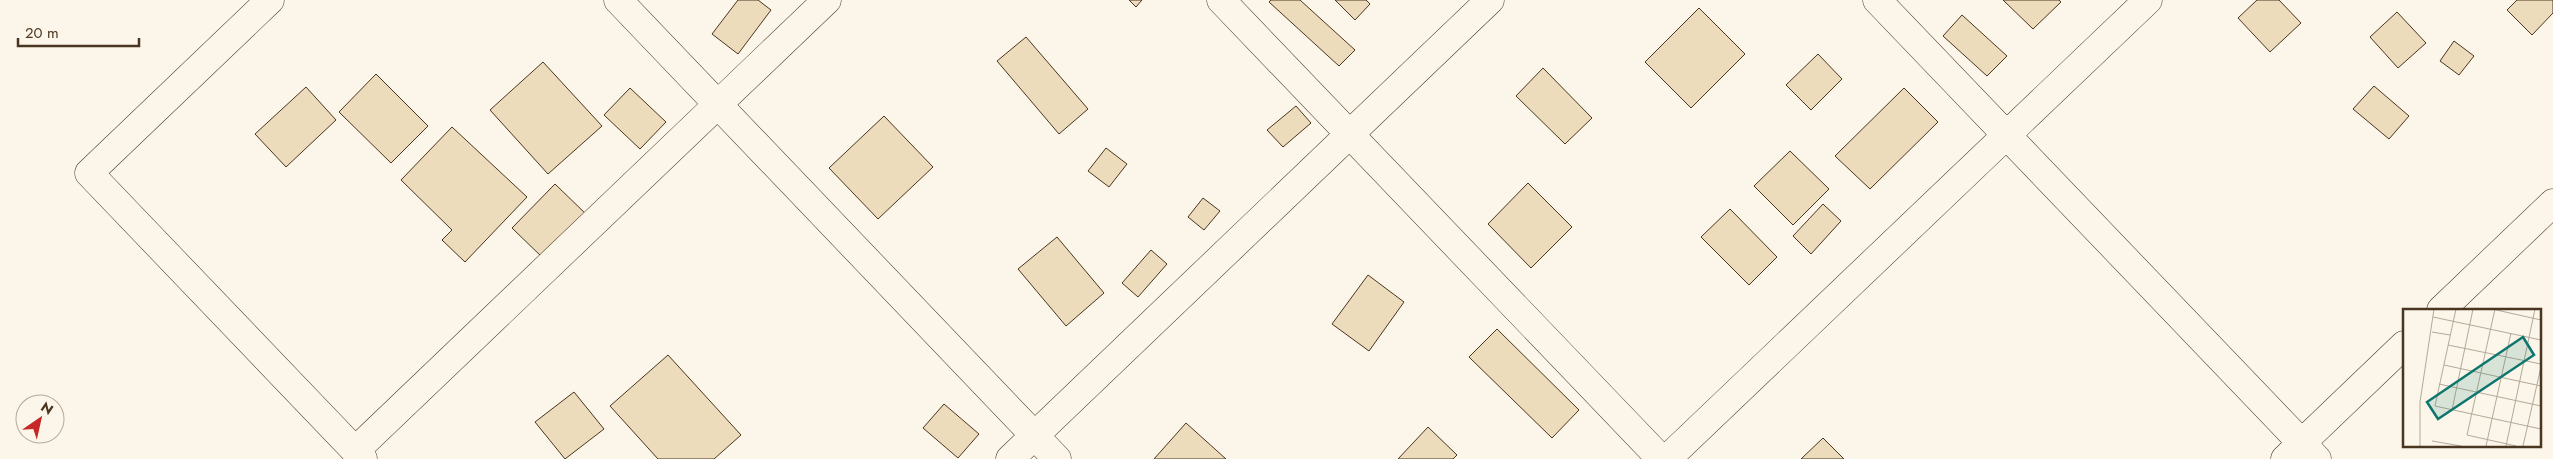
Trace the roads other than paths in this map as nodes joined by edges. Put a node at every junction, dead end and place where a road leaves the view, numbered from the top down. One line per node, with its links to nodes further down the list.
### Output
1 (270, 0): 16 (street)
2 (618, 0): 8 (street)
3 (827, 0): 8 (street)
4 (1221, 0): 9 (street)
5 (1490, 0): 9 (street)
6 (1876, 0): 10 (street)
7 (2148, 0): 10 (street)
8 (718, 104): 14 (street); 16 (street)
9 (1350, 134): 14 (street); 19 (street)
10 (2006, 135): 15 (street); 20 (street)
11 (2553, 203): 12 (street)
12 (2442, 309)
13 (2403, 347): 15 (street)
14 (1034, 435): 17 (street); 18 (street)
15 (2301, 454)
16 (359, 455)
17 (1010, 459)
18 (1057, 459)
19 (1661, 459)
20 (1666, 459)

